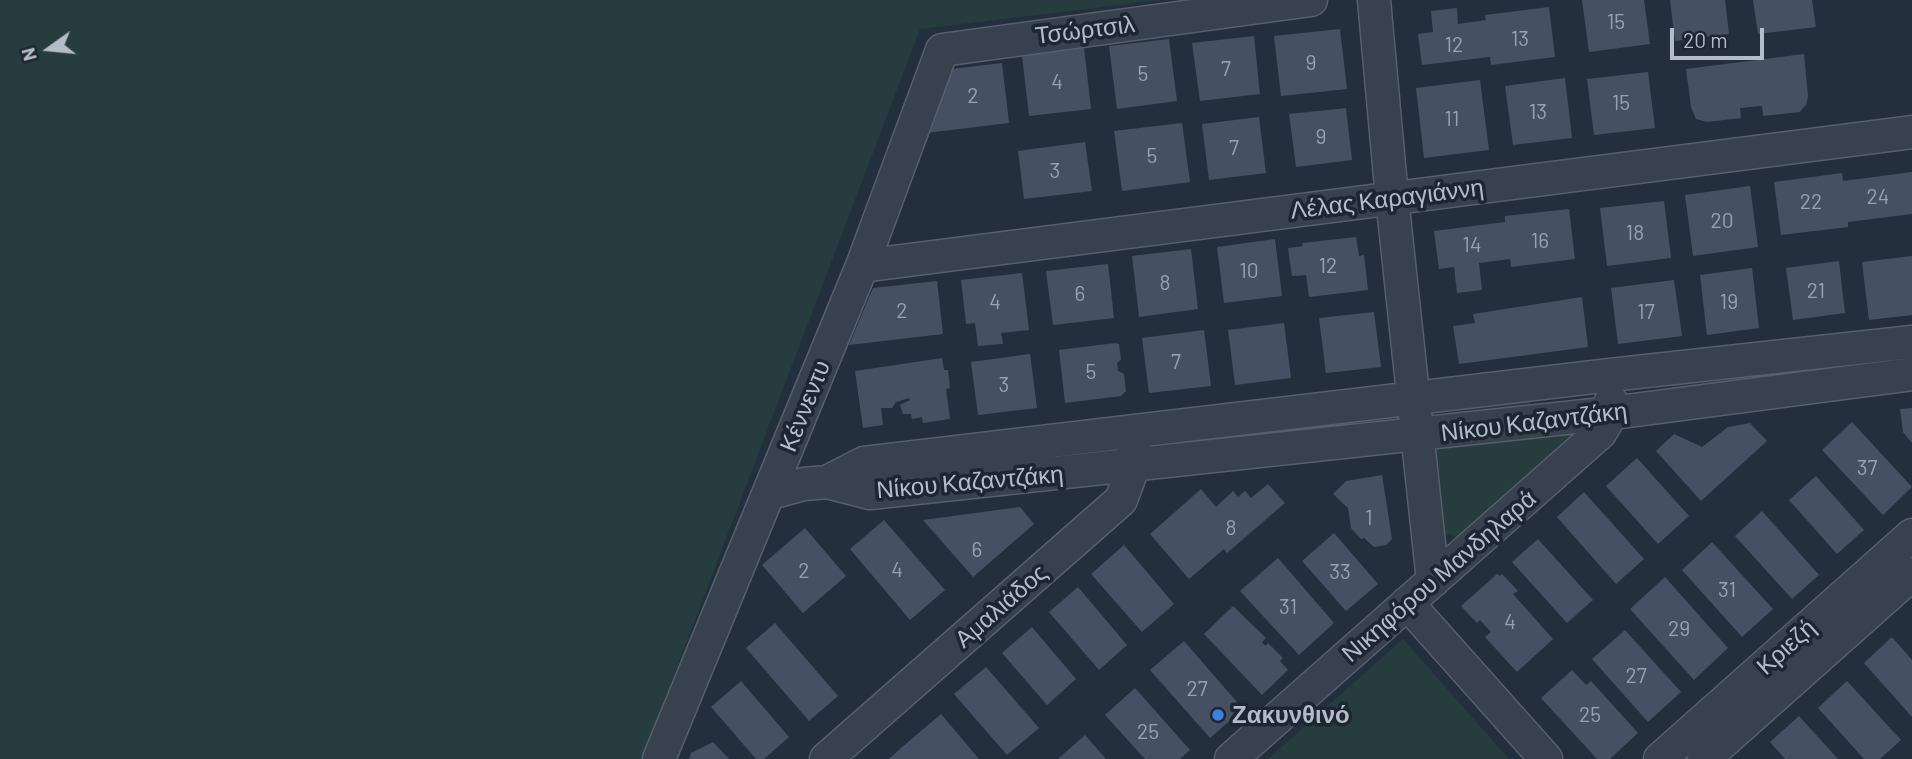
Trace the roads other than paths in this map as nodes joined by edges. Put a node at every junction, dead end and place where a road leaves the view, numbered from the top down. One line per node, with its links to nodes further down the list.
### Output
1 (1311, 0): 3 (street, Τσώρτσιλ)
2 (1374, 0): 5 (street)
3 (942, 50): 6 (street, Κέννεντυ)
4 (1912, 132): 5 (street, Λέλας Καραγιάννη)
5 (1392, 198): 6 (street, Λέλας Καραγιάννη); 10 (street)
6 (862, 266): 16 (street, Κέννεντυ)
7 (1912, 342): 9 (street, Νίκου Καζαντζάκη)
8 (1912, 374): 11 (street, Νίκου Καζαντζάκη)
9 (1610, 375): 10 (street, Νίκου Καζαντζάκη); 11 (street)
10 (1414, 397): 12 (street, Νίκου Καζαντζάκη); 13 (street)
11 (1612, 413): 13 (street, Νίκου Καζαντζάκη); 19 (street, Νικηφόρου Μανδηλαρά)
12 (1133, 430): 14 (street, Αμαλιάδος); 15 (street, Νίκου Καζαντζάκη)
13 (1417, 435): 14 (street, Νίκου Καζαντζάκη); 19 (street)
14 (1134, 465): 15 (street, Νίκου Καζαντζάκη); 22 (street, Αμαλιάδος)
15 (827, 482): 16 (street)
16 (770, 493): 21 (street, Κέννεντυ)
17 (1912, 535): 25 (street, Κριεζή)
18 (1912, 574): 26 (street, Κριεζή)
19 (1433, 581): 20 (street, Νικηφόρου Μανδηλαρά)
20 (1407, 603): 23 (street, Νικηφόρου Μανδηλαρά); 24 (street)
21 (659, 759)
22 (825, 759)
23 (1231, 759)
24 (1546, 759)
25 (1660, 759)
26 (1704, 759)

